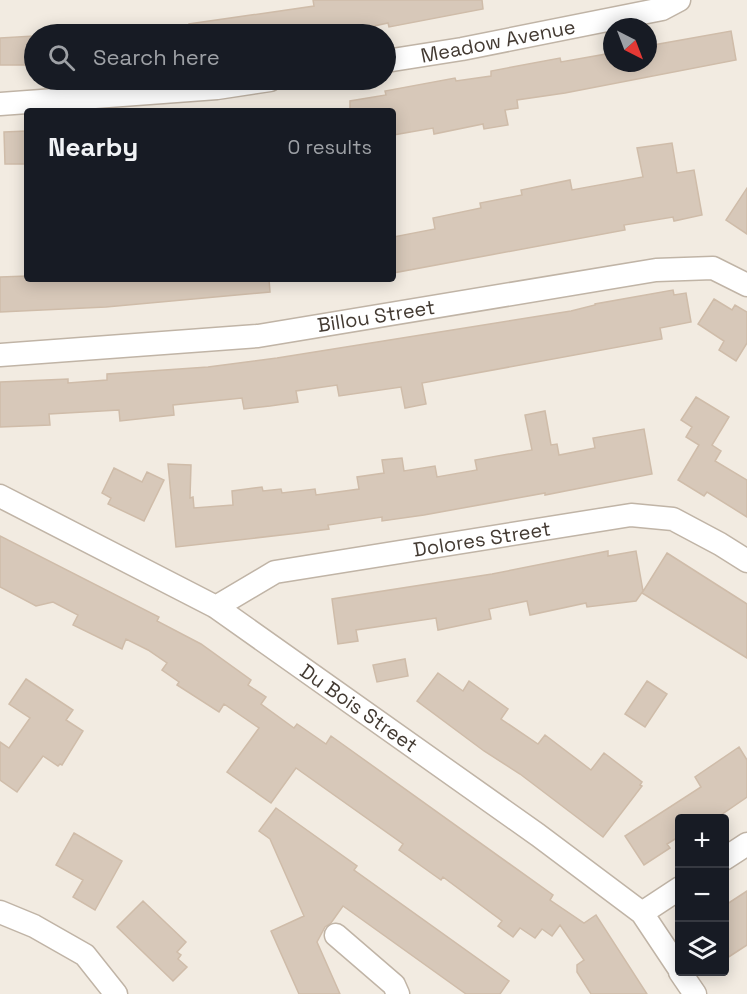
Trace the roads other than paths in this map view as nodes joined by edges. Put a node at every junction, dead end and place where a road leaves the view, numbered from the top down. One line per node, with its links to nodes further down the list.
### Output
1 (680, 0): 2 (street, Meadow Avenue)
2 (396, 59)
3 (190, 90): 4 (street)
4 (0, 104)
5 (747, 285): 6 (street, Billou Street)
6 (0, 354)
7 (0, 496): 9 (street, Du Bois Street)
8 (747, 561): 9 (street, Dolores Street)
9 (216, 607): 14 (street, Du Bois Street)
10 (747, 844): 11 (street)
11 (729, 856)
12 (675, 891): 14 (street)
13 (0, 912): 18 (street)
14 (642, 913): 16 (street, Du Bois Street)
15 (336, 935): 19 (street)
16 (675, 963)
17 (683, 976): 20 (street, Du Bois Street)
18 (116, 994)
19 (398, 994)
20 (695, 994)

